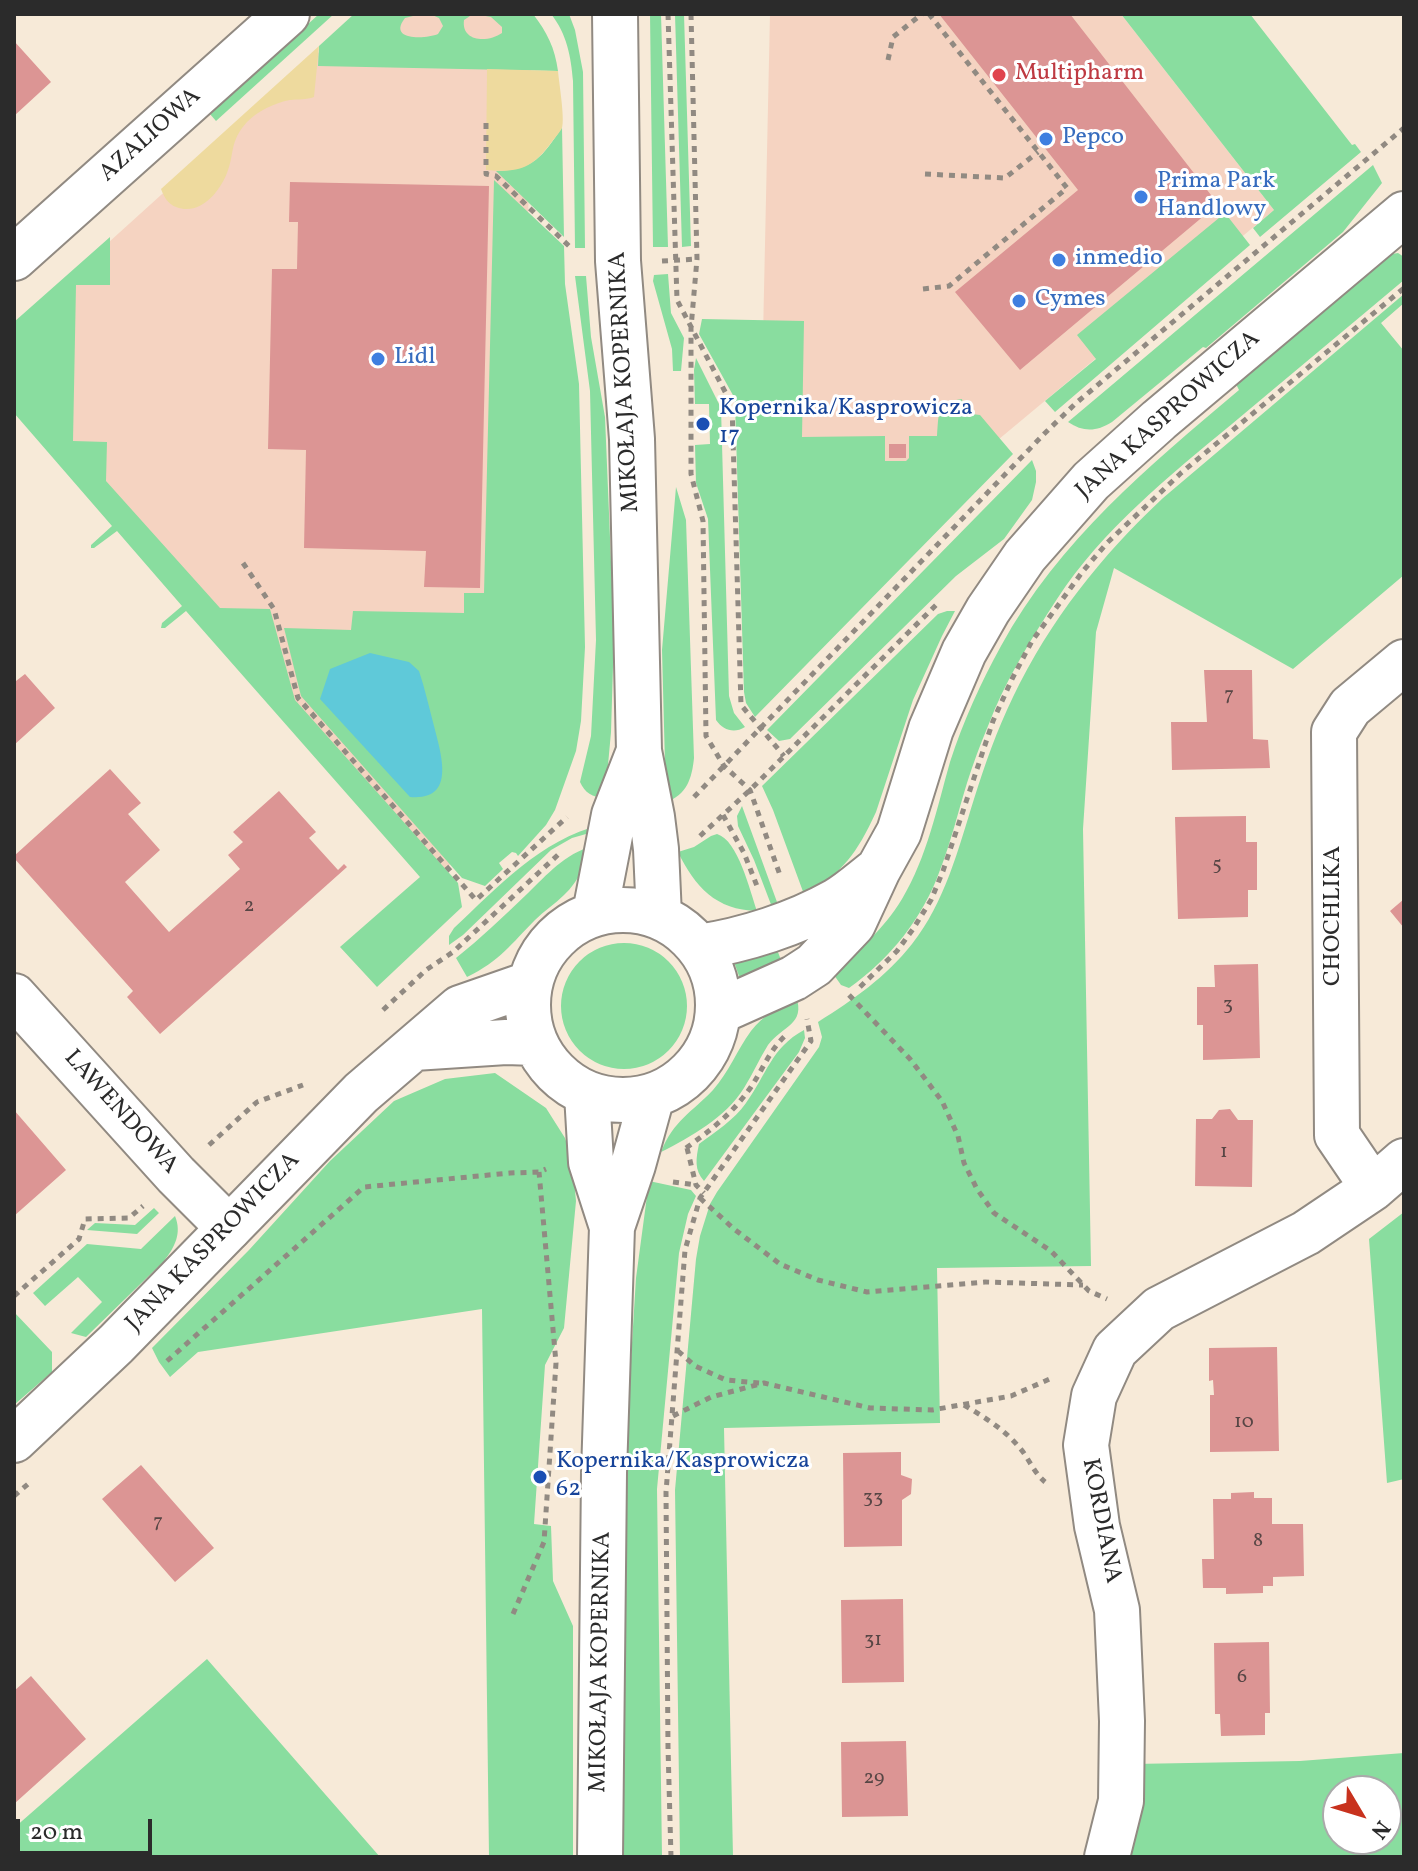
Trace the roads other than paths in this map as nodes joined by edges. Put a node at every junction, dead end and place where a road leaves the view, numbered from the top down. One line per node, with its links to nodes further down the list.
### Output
1 (287, 14): 4 (street, AZALIOWA)
2 (615, 14): 6 (street, MIKOŁAJA KOPERNIKA)
3 (1404, 214): 7 (street, JANA KASPROWICZA)
4 (14, 258)
5 (1404, 662): 18 (street, CHOCHLIKA)
6 (633, 816): 8 (street, MIKOŁAJA KOPERNIKA); 9 (street, MIKOŁAJA KOPERNIKA)
7 (878, 870): 10 (street, JANA KASPROWICZA); 13 (street, JANA KASPROWICZA)
8 (595, 913): 9 (street); 11 (street)
9 (659, 916): 10 (street)
10 (699, 947): 13 (street)
11 (529, 984): 14 (street); 15 (street, JANA KASPROWICZA)
12 (14, 996): 20 (street, LAWENDOWA)
13 (718, 1012): 17 (street)
14 (535, 1043): 15 (street); 16 (street)
15 (414, 1048): 20 (street, JANA KASPROWICZA)
16 (587, 1094): 17 (street); 19 (street, MIKOŁAJA KOPERNIKA)
17 (652, 1096): 19 (street, MIKOŁAJA KOPERNIKA)
18 (1388, 1174): 23 (street, KORDIANA)
19 (612, 1227): 22 (street, MIKOŁAJA KOPERNIKA)
20 (229, 1228): 21 (street, JANA KASPROWICZA)
21 (14, 1440)
22 (600, 1857)
23 (1107, 1857)

